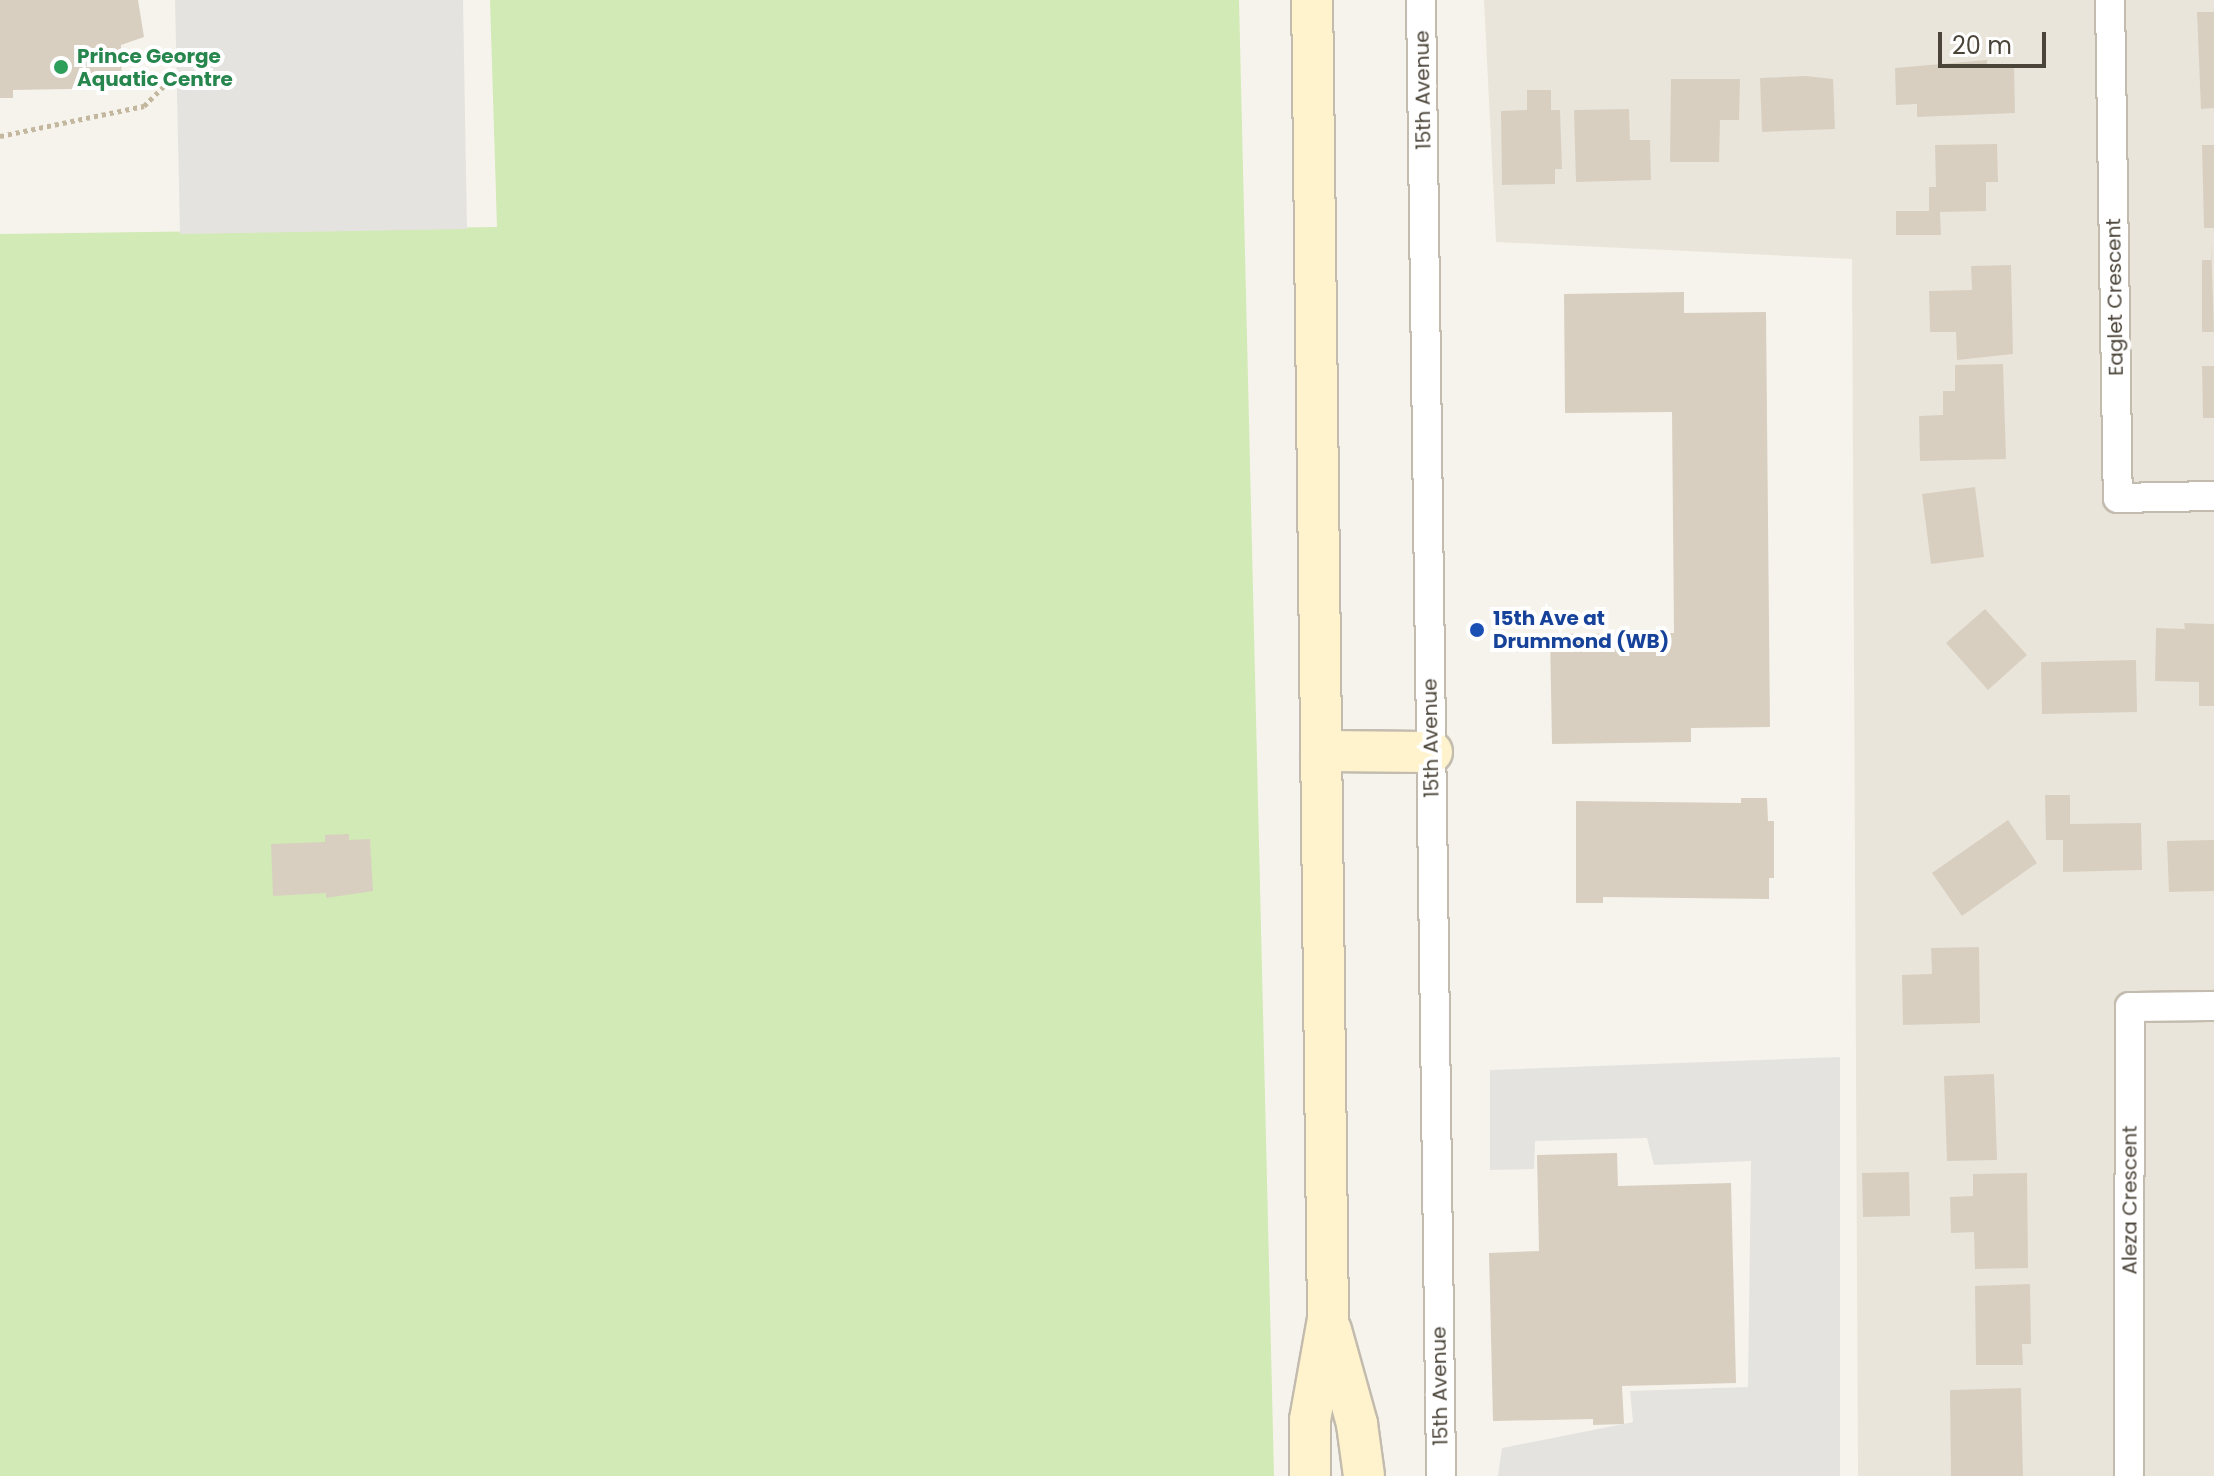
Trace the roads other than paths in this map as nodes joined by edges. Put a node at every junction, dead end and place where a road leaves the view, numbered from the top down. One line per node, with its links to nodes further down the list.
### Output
1 (1312, 0): 5 (main road)
2 (1421, 0): 6 (street, 15th Avenue)
3 (2110, 0): 4 (street, Eaglet Crescent)
4 (2214, 496)
5 (1321, 751): 6 (main road); 8 (main road)
6 (1432, 752): 11 (street, 15th Avenue)
7 (2214, 1006): 12 (street, Aleza Crescent)
8 (1328, 1319): 9 (main road); 10 (main road)
9 (1310, 1476)
10 (1364, 1476)
11 (1441, 1476)
12 (2129, 1476)

